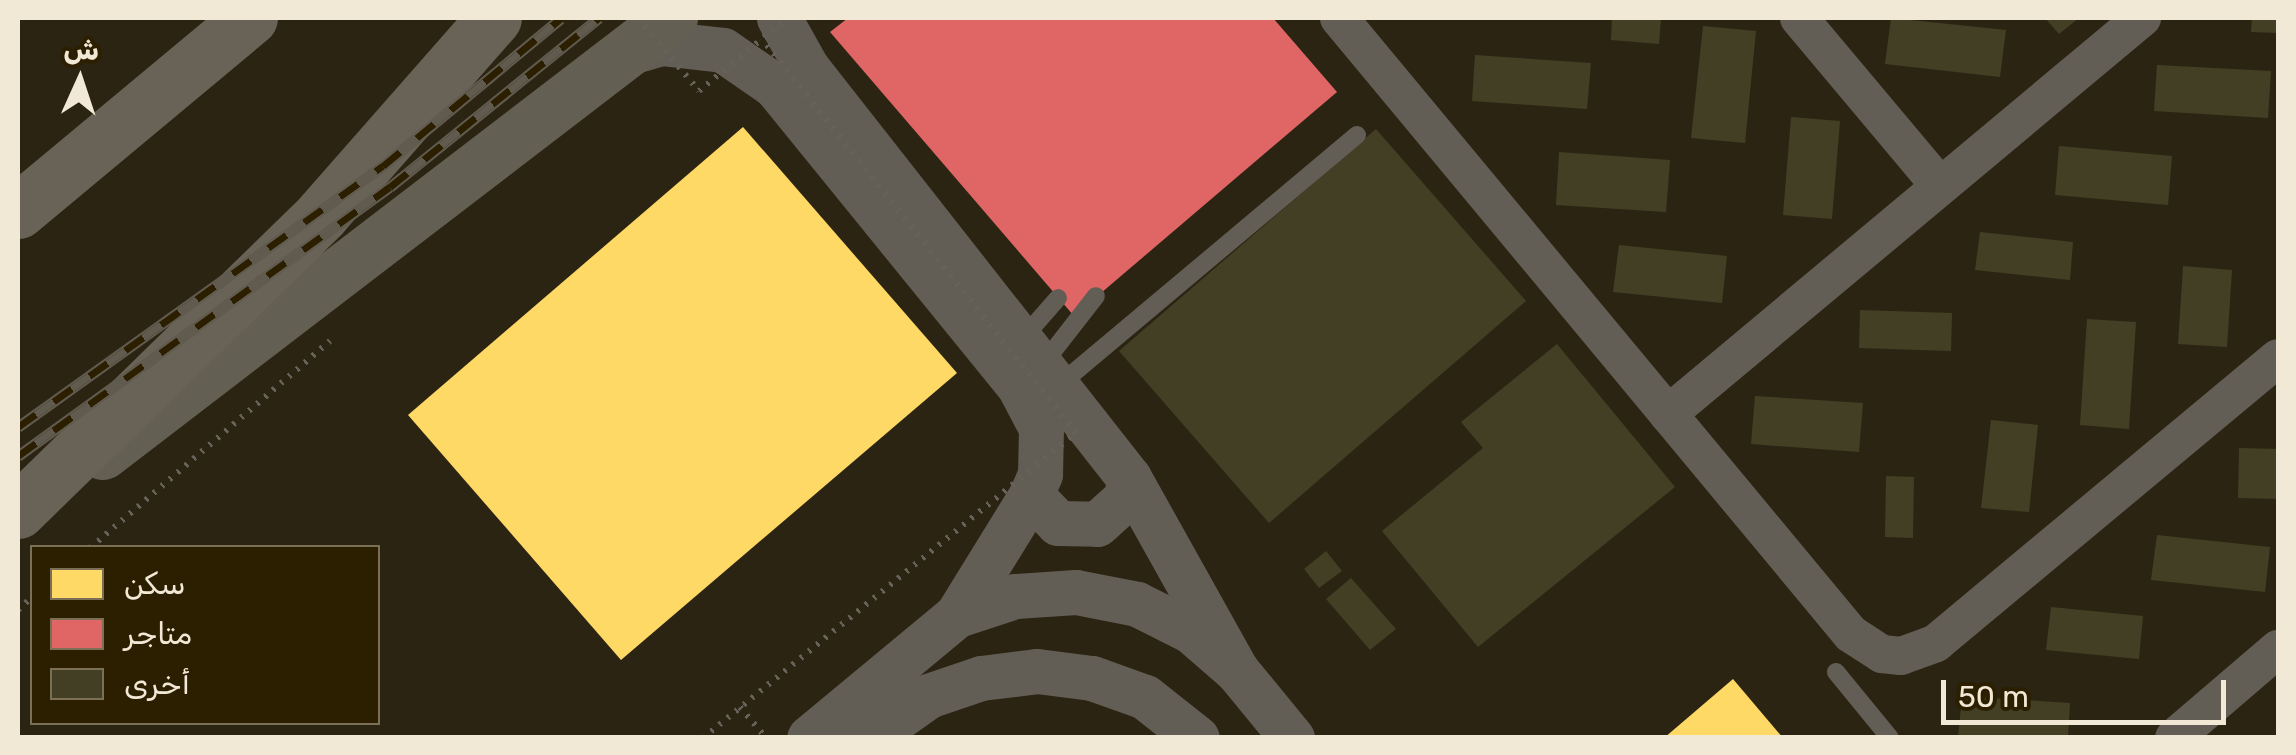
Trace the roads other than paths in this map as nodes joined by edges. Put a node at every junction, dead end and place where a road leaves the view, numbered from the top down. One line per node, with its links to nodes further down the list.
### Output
1 (250, 18): 11 (highway)
2 (494, 18): 19 (highway)
3 (672, 18): 8 (main road)
4 (1339, 18): 16 (street)
5 (1799, 18): 10 (street)
6 (2142, 18): 10 (street)
7 (770, 28): 15 (street)
8 (634, 34): 18 (street); 19 (main road)
9 (1357, 135): 15 (lane)
10 (1940, 186): 16 (street)
11 (18, 211)
12 (1096, 296): 15 (lane)
13 (1058, 298): 15 (lane)
14 (2278, 358): 16 (street)
15 (1041, 363): 17 (street)
16 (1668, 414)
17 (1129, 478): 18 (street); 22 (street)
18 (1031, 494): 20 (street)
19 (18, 515)
20 (957, 615): 22 (street); 24 (street)
21 (2278, 649): 29 (street)
22 (1238, 671): 27 (street)
23 (1836, 672): 28 (lane)
24 (808, 738)
25 (869, 738): 26 (street)
26 (1197, 738)
27 (1292, 738)
28 (1890, 738)
29 (2174, 738)

